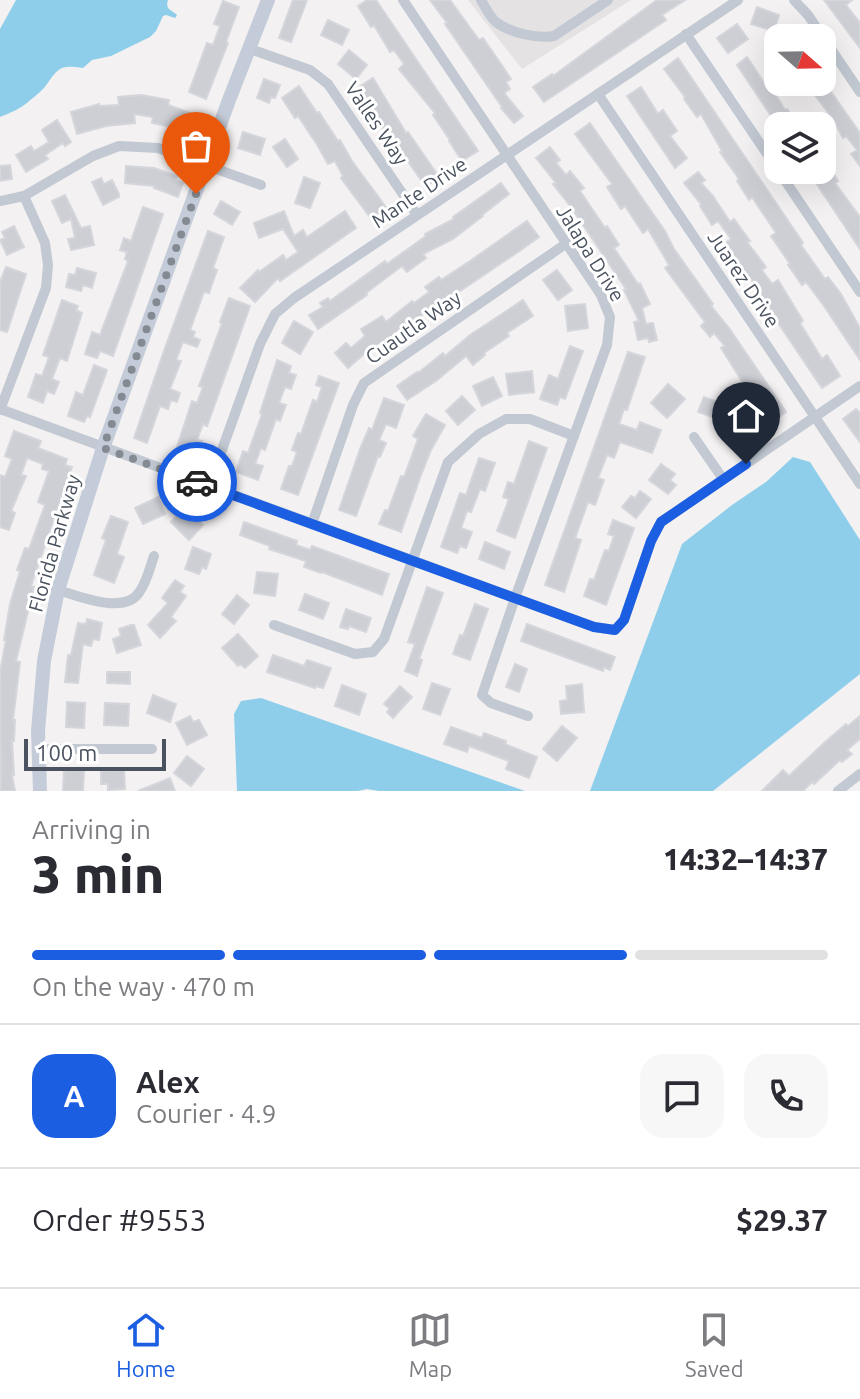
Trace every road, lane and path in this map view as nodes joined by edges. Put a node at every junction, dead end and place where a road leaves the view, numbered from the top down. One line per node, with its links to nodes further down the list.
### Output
1 (268, 0): 8 (street, Florida Parkway)
2 (403, 0): 12 (street, Jalapa Drive)
3 (481, 0): 4 (street)
4 (608, 0)
5 (738, 0): 7 (street, Mante Drive)
6 (794, 0): 9 (street)
7 (686, 34): 10 (street, Mante Drive); 11 (street)
8 (250, 49): 13 (street, Florida Parkway); 18 (street, Valles Way)
9 (860, 92)
10 (598, 94): 12 (street, Mante Drive); 23 (street, Juarez Drive)
11 (764, 149)
12 (506, 155): 18 (street, Mante Drive); 19 (street, Jalapa Drive)
13 (207, 165): 15 (street); 16 (street); 26 (street, Florida Parkway)
14 (787, 184): 20 (street)
15 (261, 185)
16 (24, 196): 17 (street); 22 (street)
17 (0, 201)
18 (417, 215): 29 (street, Mante Drive)
19 (567, 243): 24 (street, Jalapa Drive); 30 (street, Cuautla Way)
20 (860, 292)
21 (860, 386): 23 (street)
22 (0, 409): 26 (street)
23 (815, 417): 27 (street); 28 (street, Juarez Drive)
24 (574, 436): 32 (street); 34 (street, Jalapa Drive)
25 (694, 437): 27 (street)
26 (103, 448): 29 (street); 33 (street, Florida Parkway)
27 (723, 479): 34 (street)
28 (860, 484)
29 (209, 486): 30 (street)
30 (312, 524): 32 (street)
31 (154, 556): 33 (street)
32 (413, 560): 34 (street); 35 (street)
33 (58, 590): 37 (street, Florida Parkway)
34 (515, 598): 36 (street, Jalapa Drive)
35 (274, 625)
36 (528, 716)
37 (39, 749): 38 (street); 40 (street, Florida Parkway)
38 (152, 749)
39 (860, 774): 41 (street)
40 (40, 791)
41 (838, 791)

